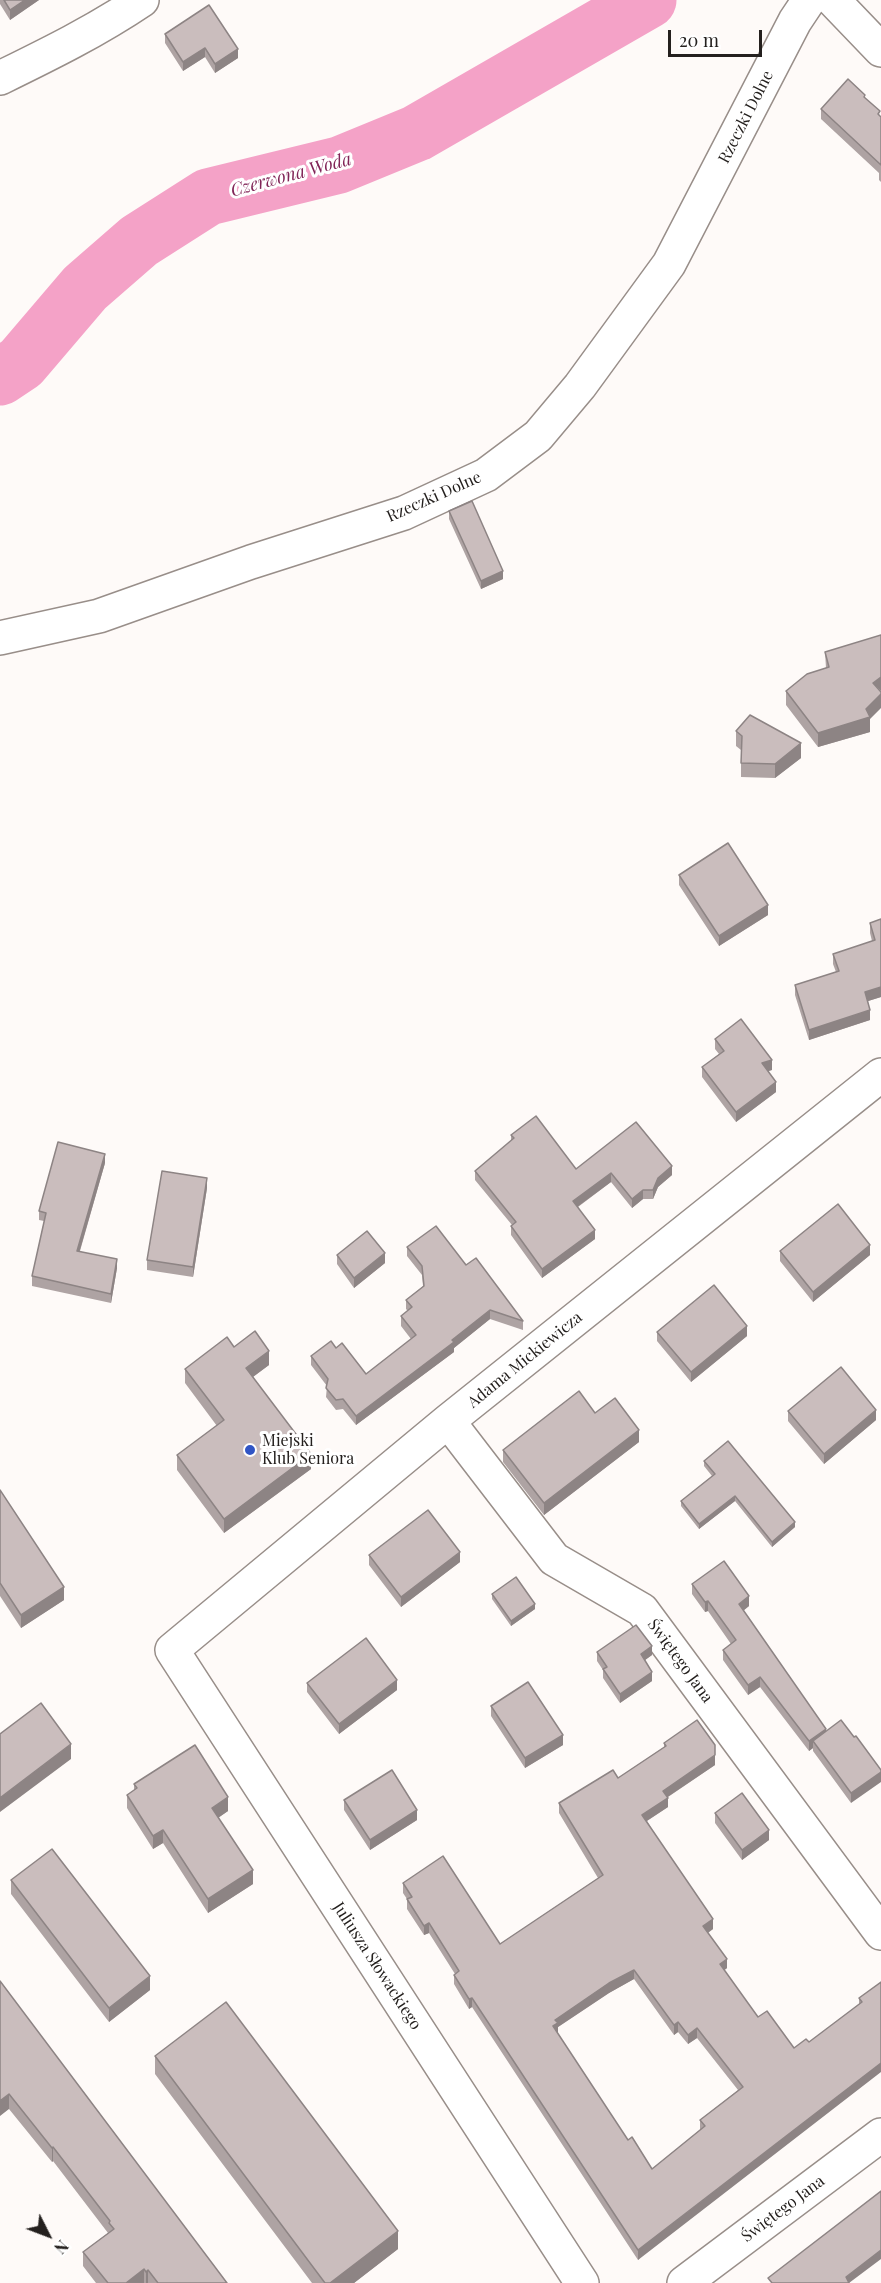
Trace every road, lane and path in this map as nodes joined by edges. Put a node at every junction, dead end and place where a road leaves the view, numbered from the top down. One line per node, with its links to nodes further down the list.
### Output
1 (142, 0): 5 (street)
2 (809, 0): 6 (street, Rzeczki Dolne)
3 (833, 0): 4 (street)
4 (881, 50)
5 (0, 78)
6 (0, 638)
7 (881, 1075): 8 (street, Adama Mickiewicza)
8 (448, 1421): 9 (street, Adama Mickiewicza); 10 (street, Świętego Jana)
9 (172, 1650): 12 (street, Juliusza Słowackiego)
10 (881, 1933)
11 (881, 2135): 13 (street, Świętego Jana)
12 (582, 2283)
13 (684, 2283)

